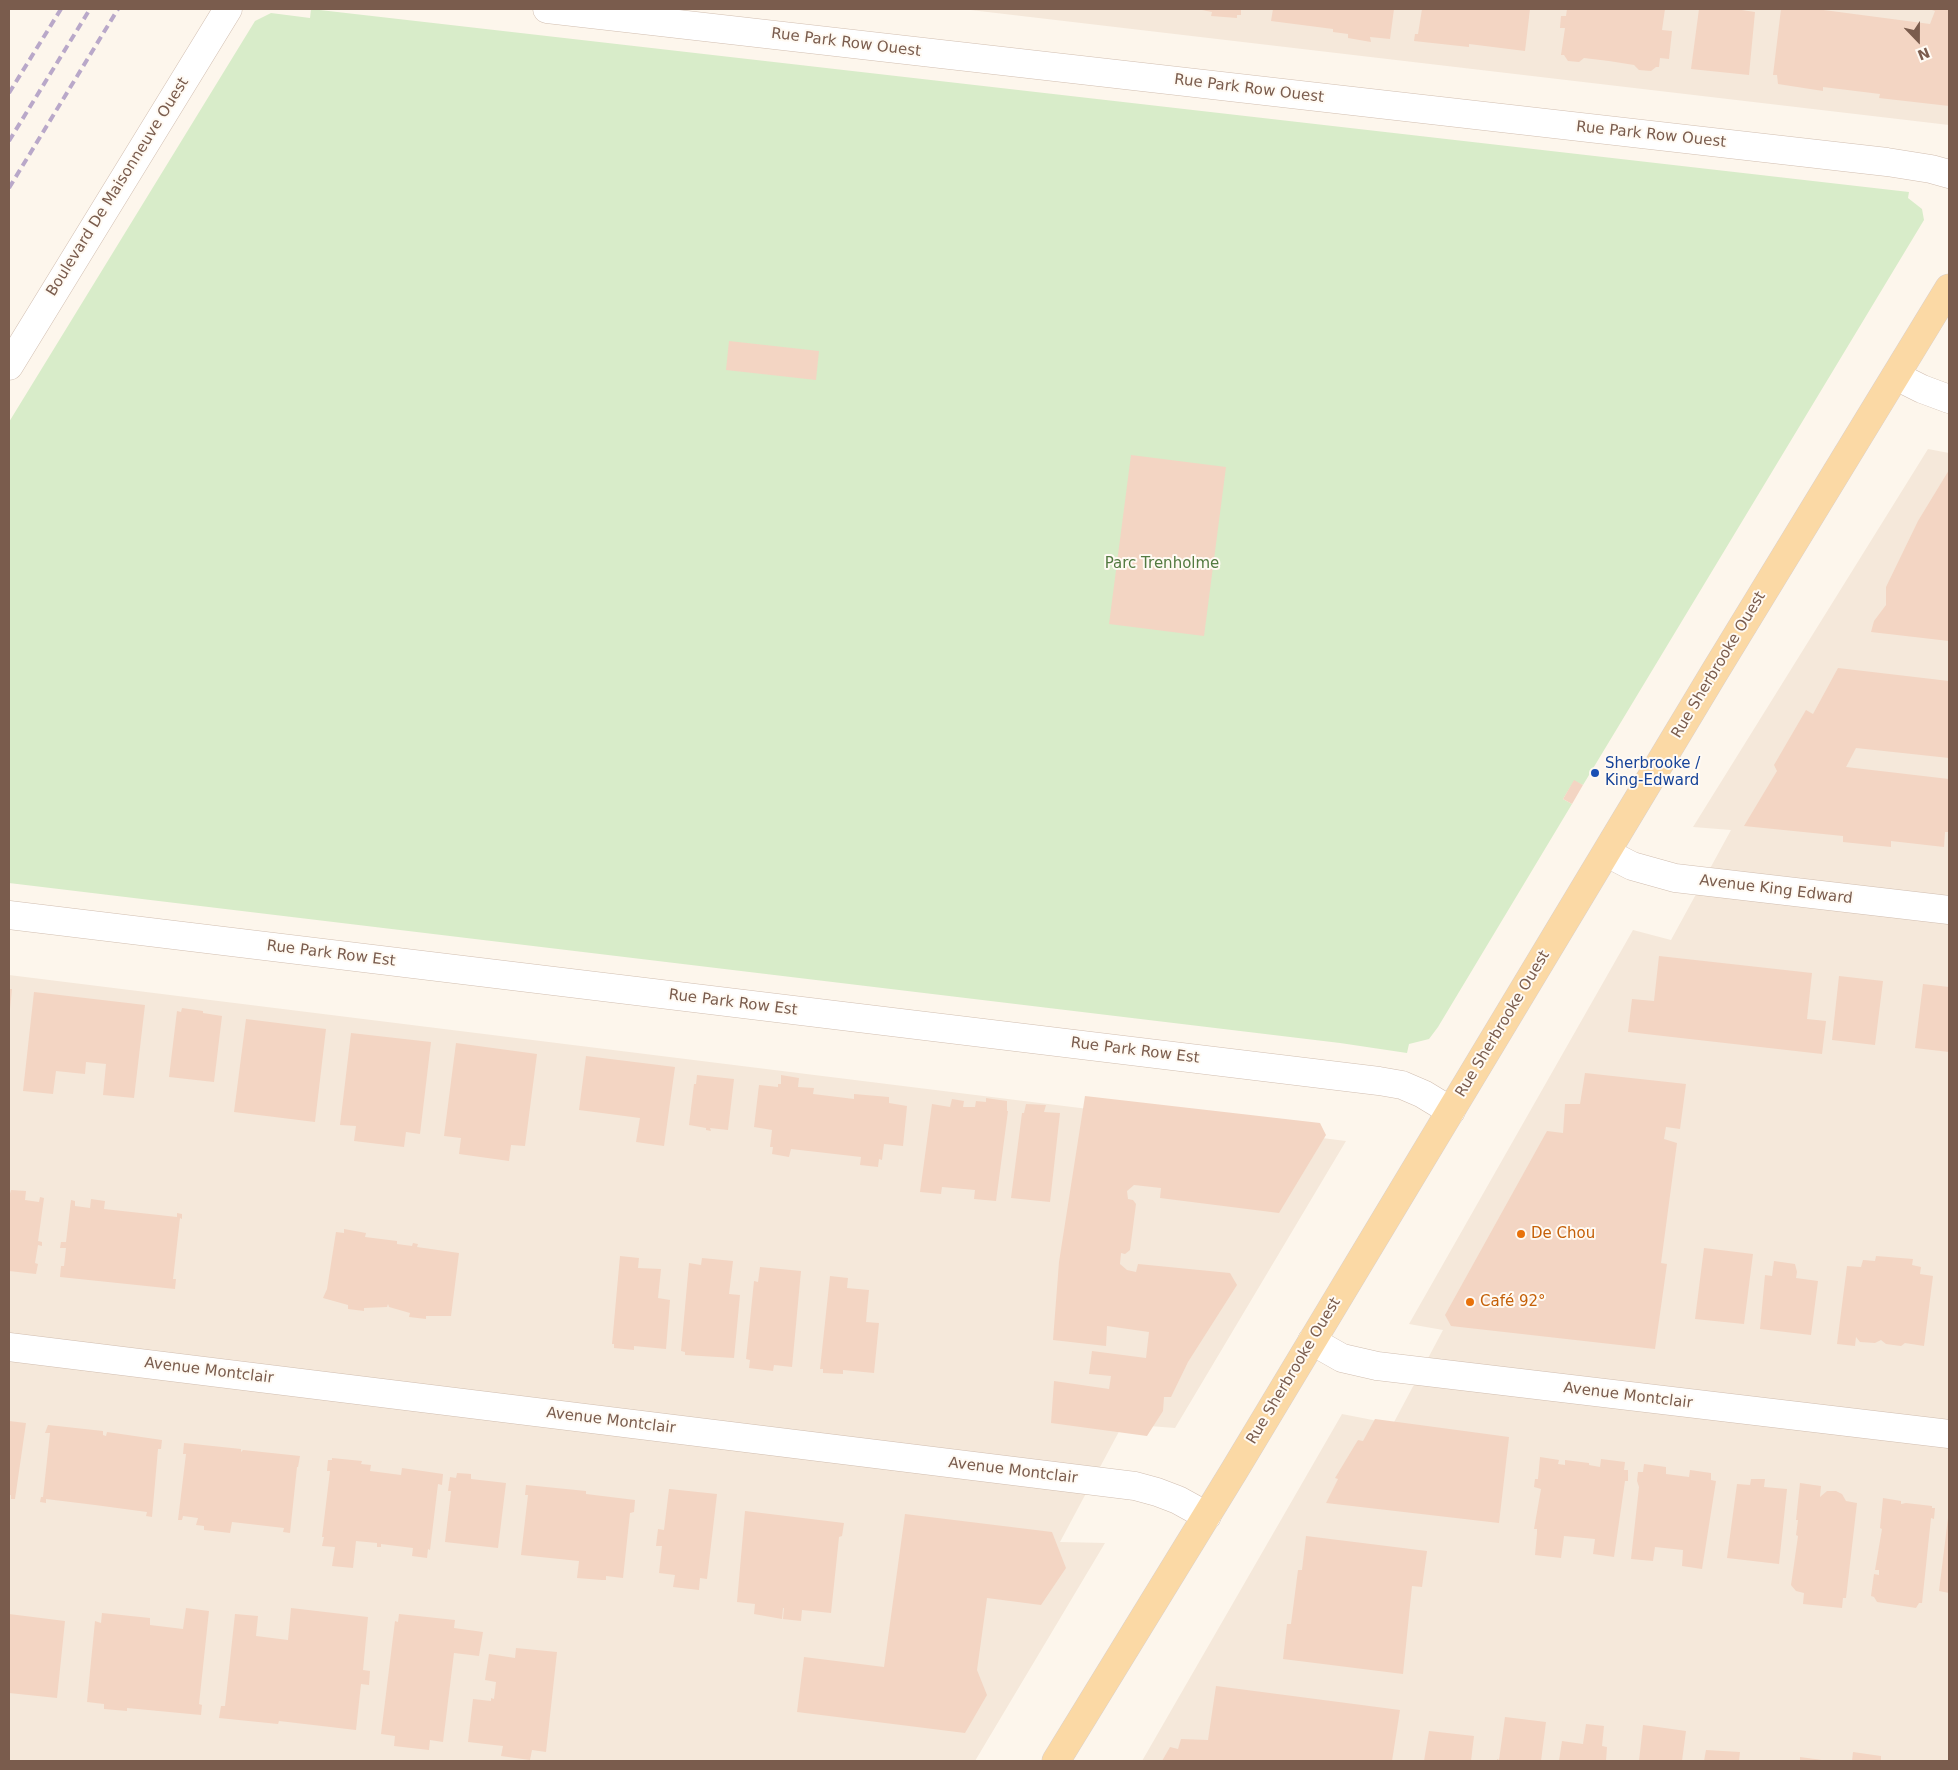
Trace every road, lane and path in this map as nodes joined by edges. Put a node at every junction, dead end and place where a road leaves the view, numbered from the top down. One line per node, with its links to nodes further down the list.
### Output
1 (228, 9): 5 (street, Boulevard De Maisonneuve Ouest)
2 (547, 9): 3 (street, Rue Park Row Ouest)
3 (1949, 174)
4 (1949, 288): 6 (main road, Rue Sherbrooke Ouest)
5 (9, 366)
6 (1896, 376): 7 (street); 8 (main road, Rue Sherbrooke Ouest)
7 (1949, 399)
8 (1607, 853): 9 (street, Avenue King Edward); 11 (main road, Rue Sherbrooke Ouest)
9 (1949, 910)
10 (9, 915): 11 (street, Rue Park Row Est)
11 (1451, 1110): 12 (main road, Rue Sherbrooke Ouest)
12 (1312, 1341): 14 (street, Avenue Montclair); 15 (main road, Rue Sherbrooke Ouest)
13 (9, 1346): 15 (street, Avenue Montclair)
14 (1949, 1434)
15 (1207, 1516): 16 (main road, Rue Sherbrooke Ouest)
16 (1056, 1761)

